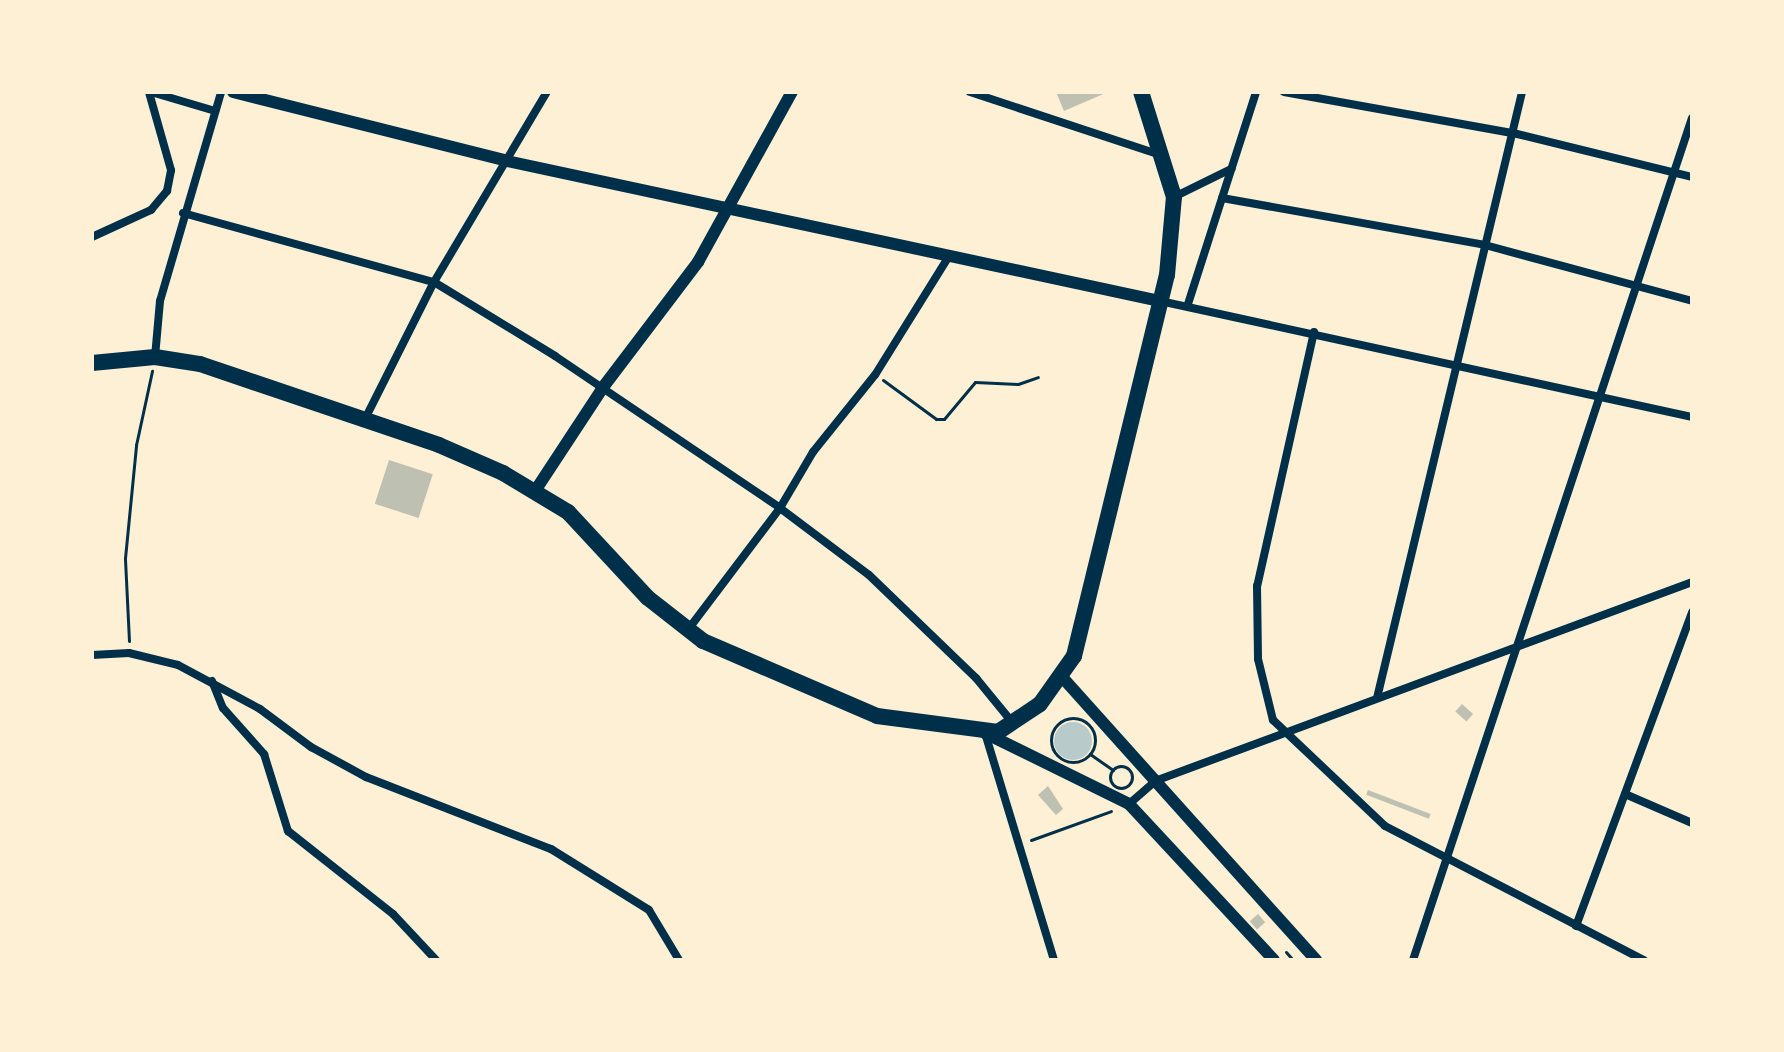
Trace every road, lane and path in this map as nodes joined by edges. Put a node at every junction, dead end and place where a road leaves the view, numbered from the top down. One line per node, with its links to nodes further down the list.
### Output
1 (150, 92): 11 (street); 23 (street)
2 (221, 92): 11 (street)
3 (233, 92): 15 (street)
4 (547, 92): 15 (street)
5 (792, 92): 21 (street)
6 (970, 92): 14 (street)
7 (1141, 92): 14 (highway)
8 (1256, 92): 16 (street)
9 (1284, 92): 13 (street)
10 (1522, 92): 13 (street)
11 (215, 111): 22 (street)
12 (1692, 118): 17 (street)
13 (1513, 133): 17 (street); 24 (street)
14 (1164, 156): 19 (highway)
15 (507, 161): 21 (street); 26 (street)
16 (1231, 169): 19 (street); 20 (street)
17 (1674, 172): 18 (street); 27 (street)
18 (1692, 177)
19 (1174, 197): 28 (highway)
20 (1222, 198): 24 (street); 30 (street)
21 (728, 207): 25 (street); 37 (street)
22 (183, 213): 26 (street); 32 (street)
23 (92, 237)
24 (1485, 245): 27 (street); 34 (street)
25 (949, 256): 28 (street); 35 (street)
26 (434, 282): 37 (street); 39 (street)
27 (1638, 284): 29 (street); 38 (street)
28 (1160, 301): 30 (street); 49 (highway)
29 (1692, 301)
30 (1188, 304): 31 (street)
31 (1314, 332): 34 (street); 54 (street)
32 (155, 357): 33 (highway); 39 (highway); 47 (path)
33 (92, 363)
34 (1456, 363): 38 (street); 51 (street)
35 (875, 375): 36 (path); 42 (street)
36 (1038, 377)
37 (604, 386): 41 (street); 42 (street)
38 (1598, 398): 40 (street); 46 (street)
39 (366, 417): 41 (highway)
40 (1692, 417)
41 (535, 491): 45 (highway)
42 (780, 508): 45 (street); 52 (street)
43 (1692, 582): 46 (street)
44 (1692, 612): 58 (street)
45 (687, 631): 53 (highway)
46 (1517, 647): 51 (street); 62 (street)
47 (129, 653): 48 (street); 50 (street)
48 (92, 655)
49 (1063, 678): 52 (highway); 57 (street)
50 (212, 681): 64 (street); 65 (street)
51 (1377, 698): 54 (street)
52 (1014, 724): 53 (highway)
53 (985, 733): 59 (street); 61 (street)
54 (1286, 733): 57 (street); 62 (street)
55 (1090, 754): 55 (path); 56 (path)
56 (1113, 770): 56 (path)
57 (1155, 781): 59 (street); 68 (street)
58 (1625, 794): 60 (street); 63 (street)
59 (1129, 804): 61 (path); 67 (street)
60 (1692, 823)
61 (1016, 846): 66 (street)
62 (1446, 857): 63 (street); 69 (street)
63 (1576, 926): 70 (street)
64 (436, 960)
65 (679, 960)
66 (1054, 960)
67 (1274, 960)
68 (1316, 960)
69 (1413, 960)
70 (1644, 960)

